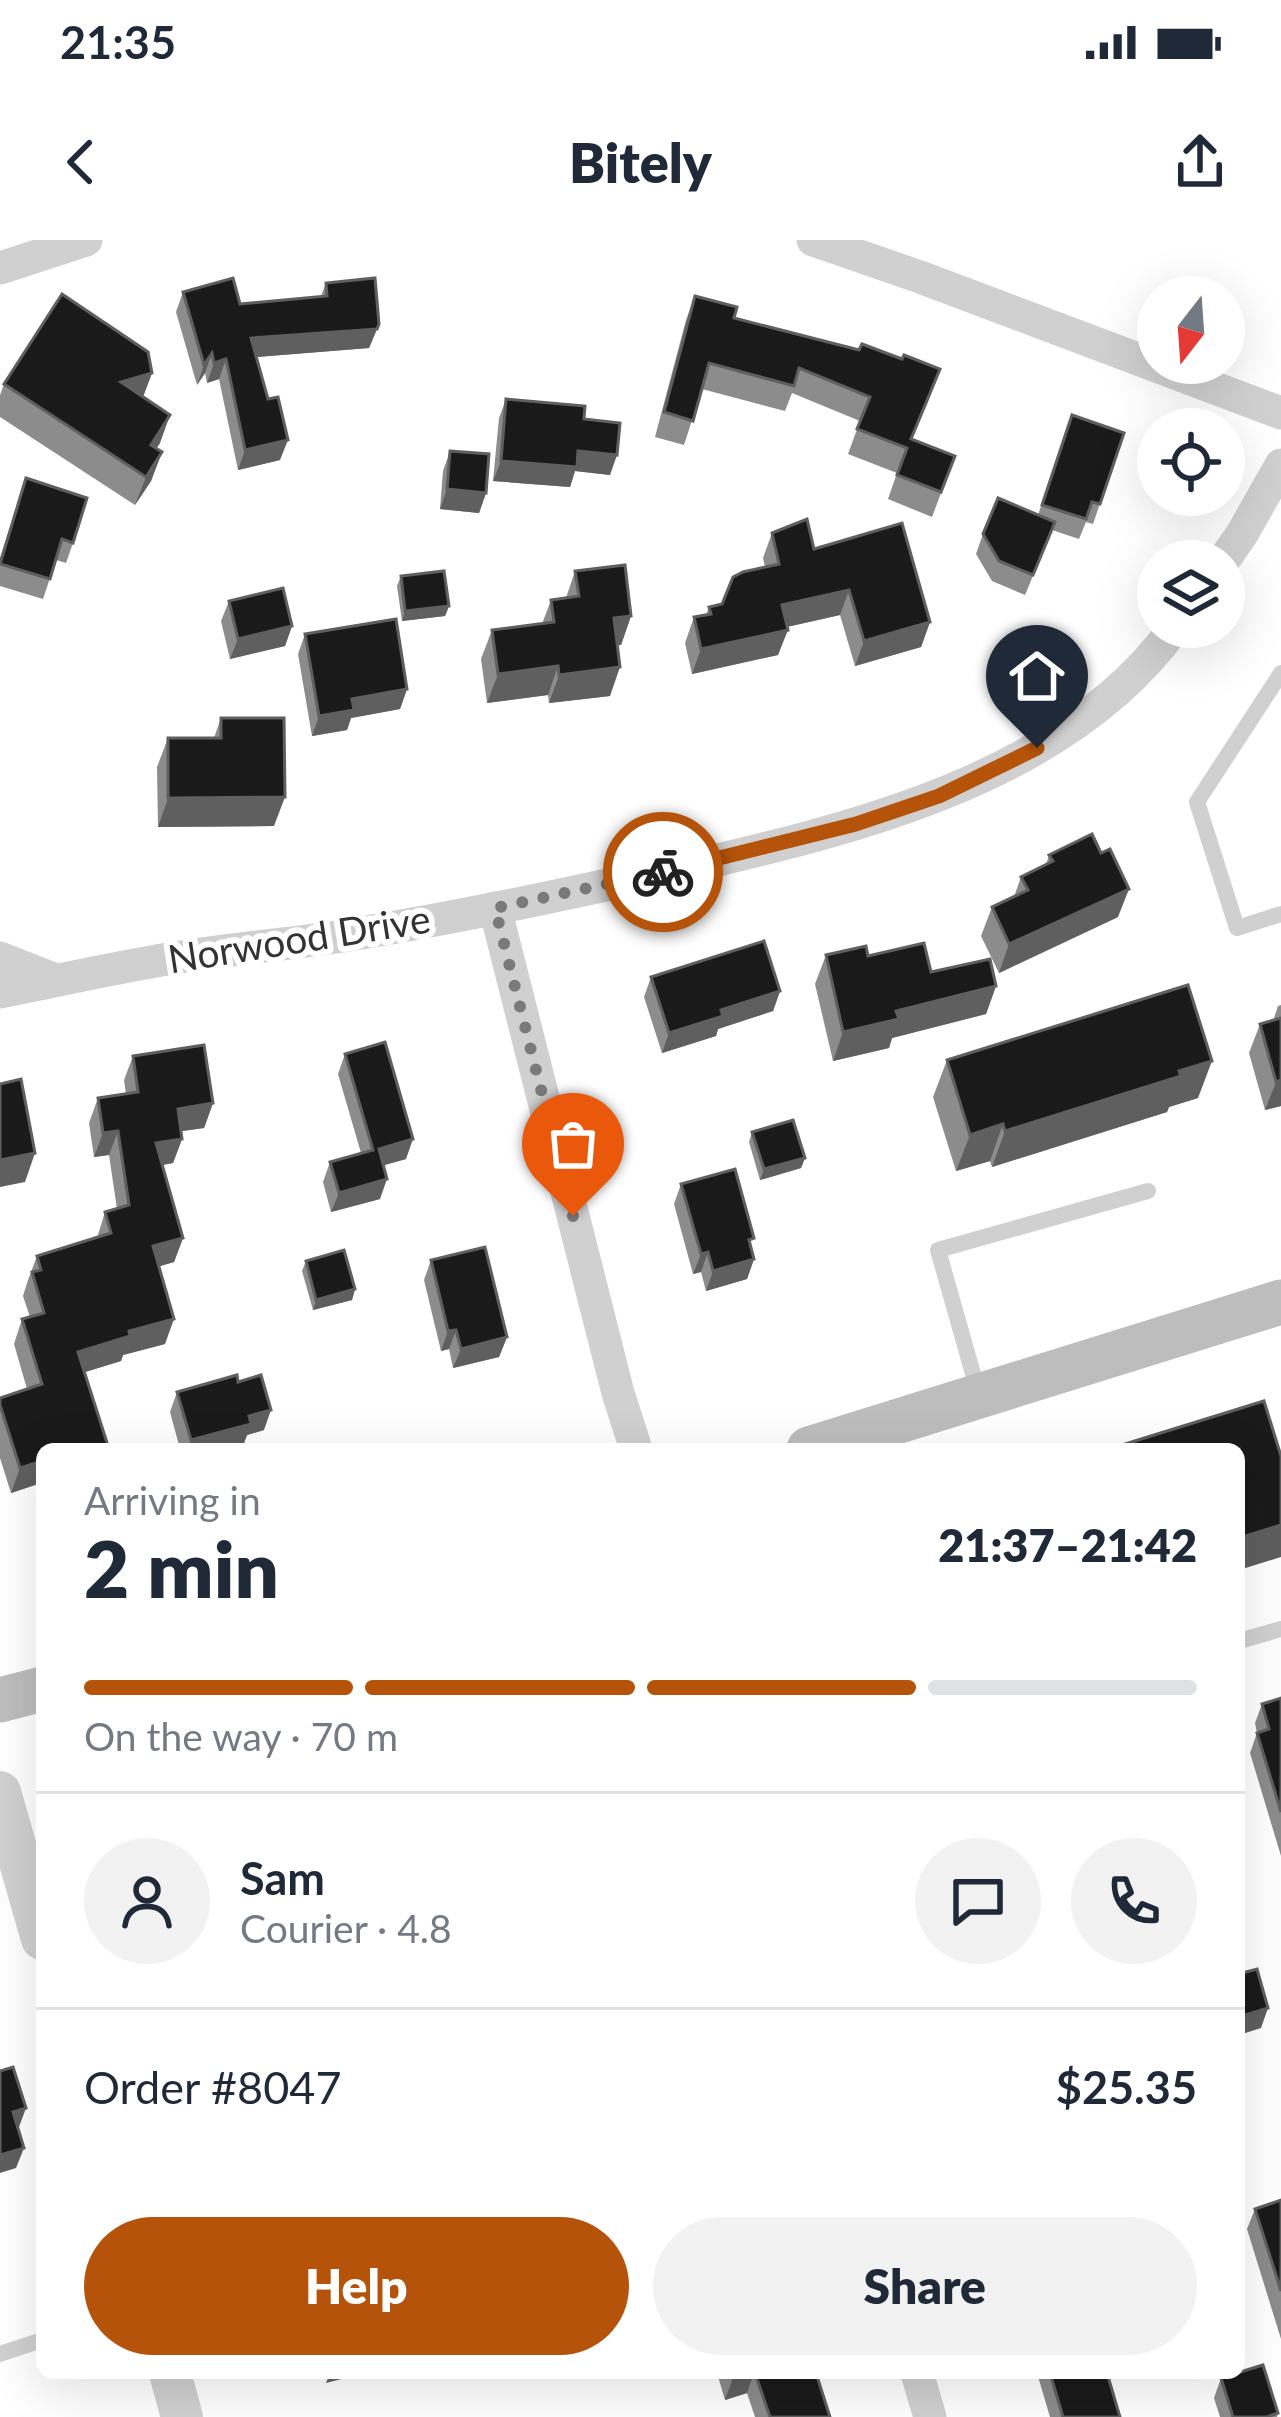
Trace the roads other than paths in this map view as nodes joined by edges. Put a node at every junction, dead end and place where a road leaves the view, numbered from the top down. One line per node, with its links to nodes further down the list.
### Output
1 (86, 240): 3 (street)
2 (813, 240): 4 (street)
3 (0, 268)
4 (1281, 413)
5 (1281, 465): 6 (street)
6 (1238, 540)
7 (1157, 648): 9 (street, Norwood Drive)
8 (1281, 673): 10 (lane)
9 (495, 908): 12 (street, Norwood Drive); 17 (street)
10 (1281, 914)
11 (0, 958): 12 (street)
12 (58, 980): 13 (street, Norwood Drive)
13 (0, 992)
14 (1148, 1191): 16 (lane)
15 (1281, 1302): 16 (main road)
16 (980, 1396): 18 (main road)
17 (634, 1443)
18 (827, 1443)
19 (1281, 1629): 20 (lane)
20 (1245, 1639)
21 (36, 1691): 22 (main road)
22 (0, 1700)
23 (0, 1792): 24 (street)
24 (36, 1918)
25 (36, 2342): 26 (lane)
26 (0, 2354)
27 (172, 2379): 29 (street)
28 (919, 2379): 30 (street)
29 (182, 2417)
30 (930, 2417)

